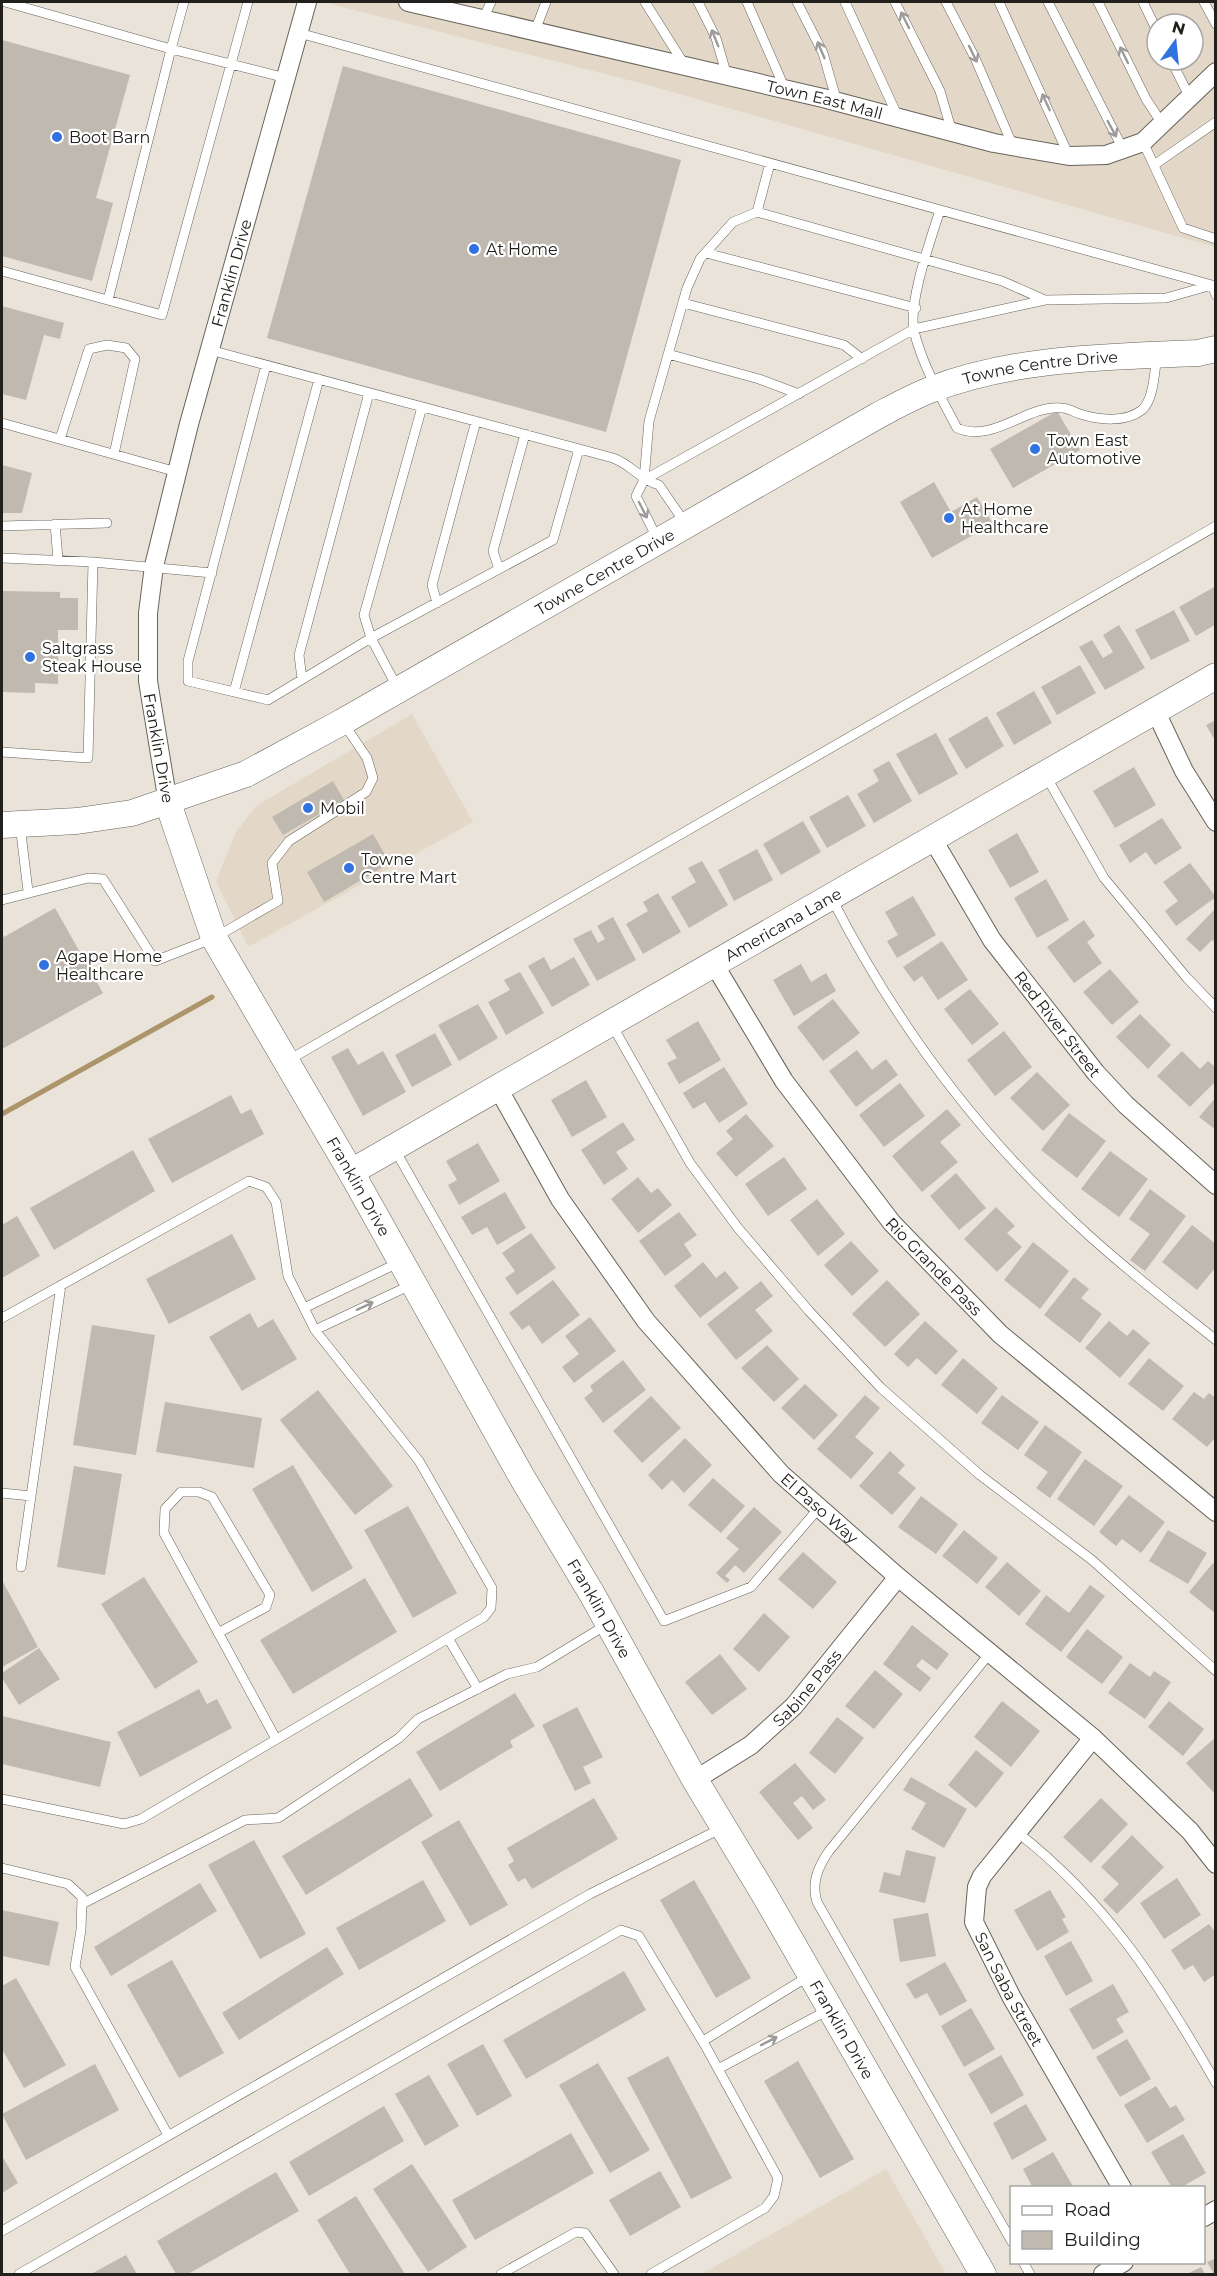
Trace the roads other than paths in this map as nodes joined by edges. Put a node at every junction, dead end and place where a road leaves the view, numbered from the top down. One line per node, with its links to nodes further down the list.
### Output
1 (5, 2): 24 (lane)
2 (184, 2): 24 (lane)
3 (248, 2): 25 (lane)
4 (307, 2): 23 (street, Franklin Drive)
5 (408, 2): 19 (street, Town East Mall)
6 (490, 2): 20 (lane)
7 (546, 2): 22 (lane)
8 (645, 2): 26 (lane)
9 (698, 2): 29 (lane, one-way to 9)
10 (747, 2): 31 (lane)
11 (797, 2): 33 (lane, one-way to 11)
12 (845, 2): 34 (lane)
13 (895, 2): 37 (lane, one-way to 13)
14 (946, 2): 39 (lane, one-way to 39)
15 (999, 2): 41 (lane, one-way to 15)
16 (1047, 2): 40 (lane, one-way to 40)
17 (1098, 2): 36 (lane, one-way to 17)
18 (1204, 2): 21 (lane)
19 (432, 4): 20 (street, Town East Mall)
20 (483, 19): 22 (street, Town East Mall)
21 (1215, 24)
22 (535, 31): 26 (street, Town East Mall)
23 (299, 33): 30 (street, Franklin Drive); 42 (lane)
24 (171, 49): 25 (lane); 51 (lane)
25 (231, 64): 30 (lane); 51 (lane)
26 (685, 66): 29 (street, Town East Mall)
27 (1177, 72): 32 (lane)
28 (1215, 72): 32 (street, Town East Mall)
29 (727, 76): 31 (street, Town East Mall)
30 (286, 78): 57 (street, Franklin Drive)
31 (785, 89): 33 (street, Town East Mall)
32 (1190, 99): 36 (street, Town East Mall)
33 (837, 102): 34 (street, Town East Mall)
34 (898, 118): 37 (street, Town East Mall)
35 (1215, 122): 43 (lane)
36 (1163, 125): 38 (street, Town East Mall)
37 (952, 132): 39 (street, Town East Mall)
38 (1143, 142): 40 (street, Town East Mall); 43 (lane)
39 (1014, 147): 41 (street, Town East Mall)
40 (1123, 149): 41 (street, Town East Mall)
41 (1069, 156)
42 (770, 163): 44 (lane); 45 (lane)
43 (1154, 165): 46 (lane)
44 (940, 210): 48 (lane); 50 (lane)
45 (757, 213): 47 (lane); 48 (lane)
46 (1215, 240)
47 (706, 253): 53 (lane); 54 (lane)
48 (924, 261): 52 (lane); 54 (lane)
49 (2, 271): 51 (lane)
50 (1214, 290): 52 (lane)
51 (108, 300)
52 (1045, 300): 55 (lane)
53 (683, 303): 58 (lane); 60 (lane)
54 (916, 308): 55 (lane)
55 (914, 329): 60 (lane); 63 (lane)
56 (1215, 349): 59 (street, Towne Centre Drive)
57 (210, 350): 61 (lane); 73 (street, Franklin Drive)
58 (668, 354): 65 (lane); 74 (lane)
59 (1157, 355): 63 (street, Towne Centre Drive); 63 (lane)
60 (862, 358): 65 (lane)
61 (266, 365): 62 (lane); 86 (lane)
62 (319, 379): 64 (lane); 92 (lane)
63 (936, 388): 77 (street, Towne Centre Drive)
64 (369, 393): 66 (lane); 90 (lane)
65 (799, 394): 74 (lane)
66 (422, 407): 67 (lane); 88 (lane)
67 (476, 421): 69 (lane); 87 (lane)
68 (2, 423): 70 (lane)
69 (525, 434): 71 (lane); 85 (lane)
70 (60, 439): 72 (lane); 72 (lane)
71 (579, 449): 74 (lane); 85 (lane)
72 (114, 454): 73 (lane)
73 (177, 472): 84 (street, Franklin Drive)
74 (644, 480): 77 (lane); 80 (lane, one-way to 80)
75 (107, 522): 76 (lane)
76 (55, 524): 78 (lane); 82 (lane)
77 (686, 525): 80 (street, Towne Centre Drive)
78 (2, 526)
79 (1215, 526): 108 (lane)
80 (658, 540): 91 (street, Towne Centre Drive)
81 (2, 558): 82 (lane)
82 (58, 559): 83 (lane)
83 (93, 562): 84 (lane); 95 (lane)
84 (154, 566): 86 (lane); 97 (street, Franklin Drive)
85 (499, 569): 87 (lane)
86 (212, 573): 92 (lane)
87 (437, 603): 88 (lane)
88 (371, 638): 90 (lane); 91 (lane)
89 (1215, 676): 93 (street, Americana Lane)
90 (302, 679): 92 (lane)
91 (399, 689): 94 (street, Towne Centre Drive)
92 (234, 692)
93 (1155, 710): 96 (street, Americana Lane); 98 (street)
94 (342, 722): 97 (street, Towne Centre Drive); 104 (lane)
95 (2, 752)
96 (1044, 774): 100 (street, Americana Lane); 106 (lane)
97 (168, 802): 99 (street, Towne Centre Drive); 104 (street, Franklin Drive)
98 (1215, 822)
99 (10, 825): 101 (lane)
100 (932, 838): 102 (street, Americana Lane); 112 (street, Red River Street)
101 (28, 891): 103 (lane); 104 (lane)
102 (831, 896): 105 (street, Americana Lane); 119 (lane)
103 (2, 900)
104 (214, 938): 108 (street, Franklin Drive)
105 (714, 964): 107 (street, Americana Lane); 123 (street, Rio Grande Pass)
106 (1215, 1008)
107 (610, 1023): 109 (street, Americana Lane); 130 (lane)
108 (285, 1062): 111 (street, Franklin Drive)
109 (498, 1088): 110 (street, Americana Lane); 122 (street, El Paso Way)
110 (394, 1148): 111 (street, Americana Lane); 122 (lane)
111 (351, 1172): 113 (street, Franklin Drive)
112 (1215, 1185)
113 (402, 1261): 114 (street, Franklin Drive); 116 (lane)
114 (415, 1283): 118 (lane, one-way to 114); 126 (street, Franklin Drive)
115 (62, 1285): 116 (lane); 117 (lane); 121 (lane)
116 (303, 1308): 118 (lane)
117 (2, 1318)
118 (315, 1330): 128 (lane)
119 (1215, 1341)
120 (2, 1493): 121 (lane)
121 (31, 1496): 124 (lane)
122 (819, 1508): 125 (street, El Paso Way)
123 (1215, 1512)
124 (21, 1567)
125 (898, 1577): 129 (street, El Paso Way); 134 (street, Sabine Pass)
126 (609, 1624): 131 (lane); 134 (street, Franklin Drive)
127 (218, 1633): 127 (lane); 133 (lane)
128 (448, 1638): 131 (lane); 133 (lane)
129 (990, 1653): 132 (street, El Paso Way); 149 (lane)
130 (1215, 1671)
131 (478, 1689): 140 (lane)
132 (1093, 1738): 137 (street, San Saba Street); 138 (street, El Paso Way)
133 (276, 1739): 135 (lane)
134 (695, 1780): 136 (street, Franklin Drive)
135 (2, 1799)
136 (724, 1827): 141 (street, Franklin Drive); 146 (lane)
137 (1017, 1832): 145 (lane); 147 (street, San Saba Street)
138 (1215, 1864)
139 (2, 1868): 140 (lane)
140 (81, 1904): 146 (lane)
141 (811, 1975): 142 (street, Franklin Drive); 143 (lane)
142 (831, 2009): 144 (lane, one-way to 142); 155 (street, Franklin Drive)
143 (703, 2041): 144 (lane); 151 (lane)
144 (718, 2068): 154 (lane)
145 (1215, 2082)
146 (168, 2135): 148 (lane)
147 (1121, 2186)
148 (2, 2230)
149 (1010, 2240)
150 (1120, 2264): 156 (street)
151 (19, 2274)
152 (501, 2274): 153 (lane)
153 (614, 2274)
154 (651, 2274)
155 (983, 2274)
156 (1103, 2274)

